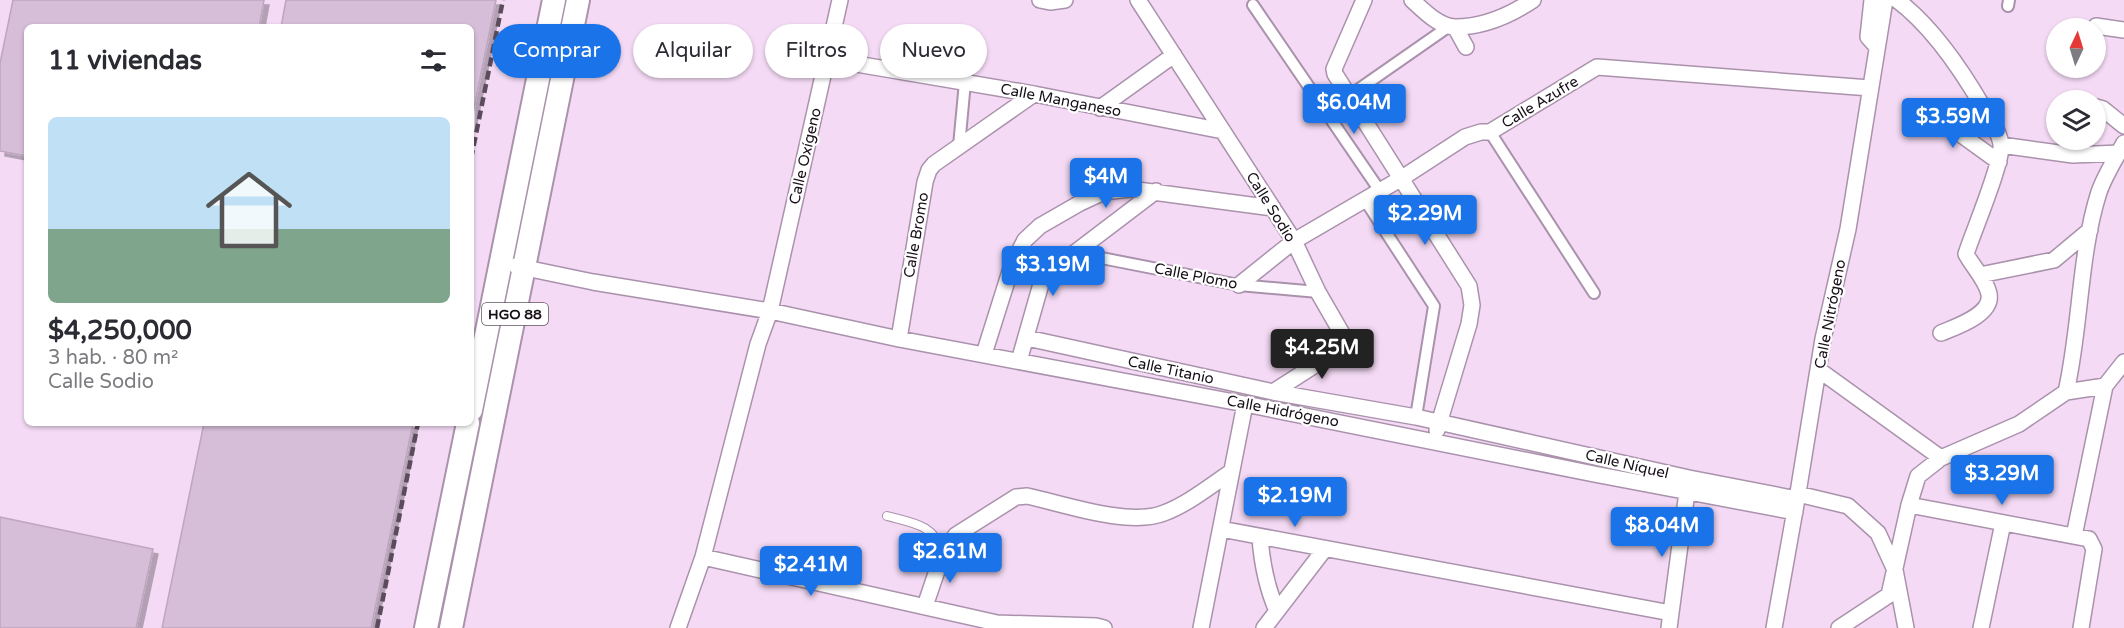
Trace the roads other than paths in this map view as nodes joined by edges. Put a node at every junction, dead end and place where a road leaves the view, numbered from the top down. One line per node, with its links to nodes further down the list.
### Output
1 (554, 0): 45 (main road, HGO 88)
2 (578, 0): 46 (main road, HGO 88)
3 (840, 0): 14 (street, Calle Oxígeno)
4 (1040, 0): 5 (street)
5 (1065, 0)
6 (1138, 0): 20 (street, Calle Sodio)
7 (1364, 0): 26 (street)
8 (1413, 0): 15 (street)
9 (1533, 0): 15 (street)
10 (1872, 0): 19 (street)
11 (1885, 0): 19 (street, Calle Nitrógeno)
12 (1897, 0): 34 (street)
13 (1253, 5): 39 (street)
14 (835, 24)
15 (1451, 27): 18 (street); 26 (street)
16 (2106, 27): 17 (street)
17 (2124, 30)
18 (1466, 47)
19 (1877, 47): 24 (street, Calle Nitrógeno)
20 (1173, 55): 27 (street); 31 (street, Calle Sodio)
21 (868, 66): 23 (street, Calle Manganeso)
22 (823, 78): 51 (street, Calle Oxígeno)
23 (965, 82): 25 (street, Calle Manganeso); 33 (street)
24 (1870, 88): 32 (street, Calle Azufre); 58 (street, Calle Nitrógeno)
25 (1035, 94): 27 (street, Calle Manganeso); 33 (street, Calle Bromo)
26 (1349, 96): 37 (street)
27 (1100, 108): 31 (street, Calle Manganeso)
28 (1927, 110): 36 (street)
29 (2106, 111): 30 (street)
30 (2124, 126)
31 (1223, 131): 41 (street, Calle Sodio)
32 (1490, 132): 37 (street, Calle Azufre); 50 (street)
33 (959, 146): 54 (street, Calle Bromo)
34 (2001, 146): 35 (street); 36 (street)
35 (2121, 148): 42 (street)
36 (1999, 162): 47 (street)
37 (1402, 178): 39 (street, Calle Azufre); 65 (street)
38 (1156, 191): 41 (street); 44 (street); 55 (street)
39 (1380, 191): 40 (street, Calle Azufre)
40 (1365, 200): 43 (street, Calle Azufre); 64 (street)
41 (1273, 208): 43 (street, Calle Sodio)
42 (2090, 230): 47 (street); 61 (street)
43 (1294, 241): 48 (street, Calle Azufre); 49 (street, Calle Sodio)
44 (1076, 253): 48 (street, Calle Plomo); 53 (street)
45 (502, 262): 46 (street, Calle Hidrógeno); 62 (main road, HGO 88)
46 (525, 268): 51 (street, Calle Hidrógeno); 88 (main road, HGO 88)
47 (1980, 275): 52 (street)
48 (1239, 285): 49 (street, Calle Plomo)
49 (1318, 292): 60 (street, Calle Sodio)
50 (1594, 293)
51 (770, 311): 54 (street, Calle Hidrógeno); 81 (street, Calle Oxígeno)
52 (1941, 333)
53 (1027, 338): 56 (street); 60 (street, Calle Titanio)
54 (899, 339): 55 (street, Calle Hidrógeno)
55 (984, 354): 56 (street, Calle Hidrógeno)
56 (1019, 361): 63 (street, Calle Hidrógeno)
57 (2124, 362): 59 (street)
58 (1819, 370): 69 (street); 72 (street, Calle Nitrógeno)
59 (2105, 386): 61 (street); 77 (street)
60 (1273, 392): 64 (street, Calle Titanio)
61 (2066, 392): 69 (street)
62 (474, 396)
63 (1245, 404): 68 (street, Calle Hidrógeno); 70 (street)
64 (1416, 417): 65 (street, Calle Titanio)
65 (1440, 422): 66 (street, Calle Titanio); 68 (street)
66 (1457, 425): 72 (street, Calle Níquel)
67 (467, 426): 87 (main road)
68 (1433, 441): 71 (street, Calle Hidrógeno)
69 (1941, 458): 73 (street)
70 (1231, 472): 76 (street); 80 (street)
71 (1687, 492): 72 (street, Calle Hidrógeno); 85 (street)
72 (1797, 502): 82 (street); 93 (street, Calle Nitrógeno)
73 (1909, 505): 75 (street); 82 (street)
74 (887, 516): 80 (lane)
75 (2003, 523): 77 (street); 96 (street)
76 (1221, 530): 78 (street); 91 (street)
77 (2074, 536): 97 (street)
78 (1260, 538): 79 (street); 84 (street)
79 (1324, 550): 84 (street); 85 (street)
80 (943, 553): 83 (street)
81 (703, 557): 83 (street); 89 (street, Calle Oxígeno)
82 (1895, 570): 94 (street); 95 (street)
83 (925, 606): 86 (street)
84 (1277, 610): 92 (street)
85 (1670, 621)
86 (997, 625): 90 (street)
87 (426, 628)
88 (451, 628)
89 (678, 628)
90 (1104, 628)
91 (1201, 628)
92 (1264, 628)
93 (1773, 628)
94 (1839, 628)
95 (1906, 628)
96 (1982, 628)
97 (2081, 628)

